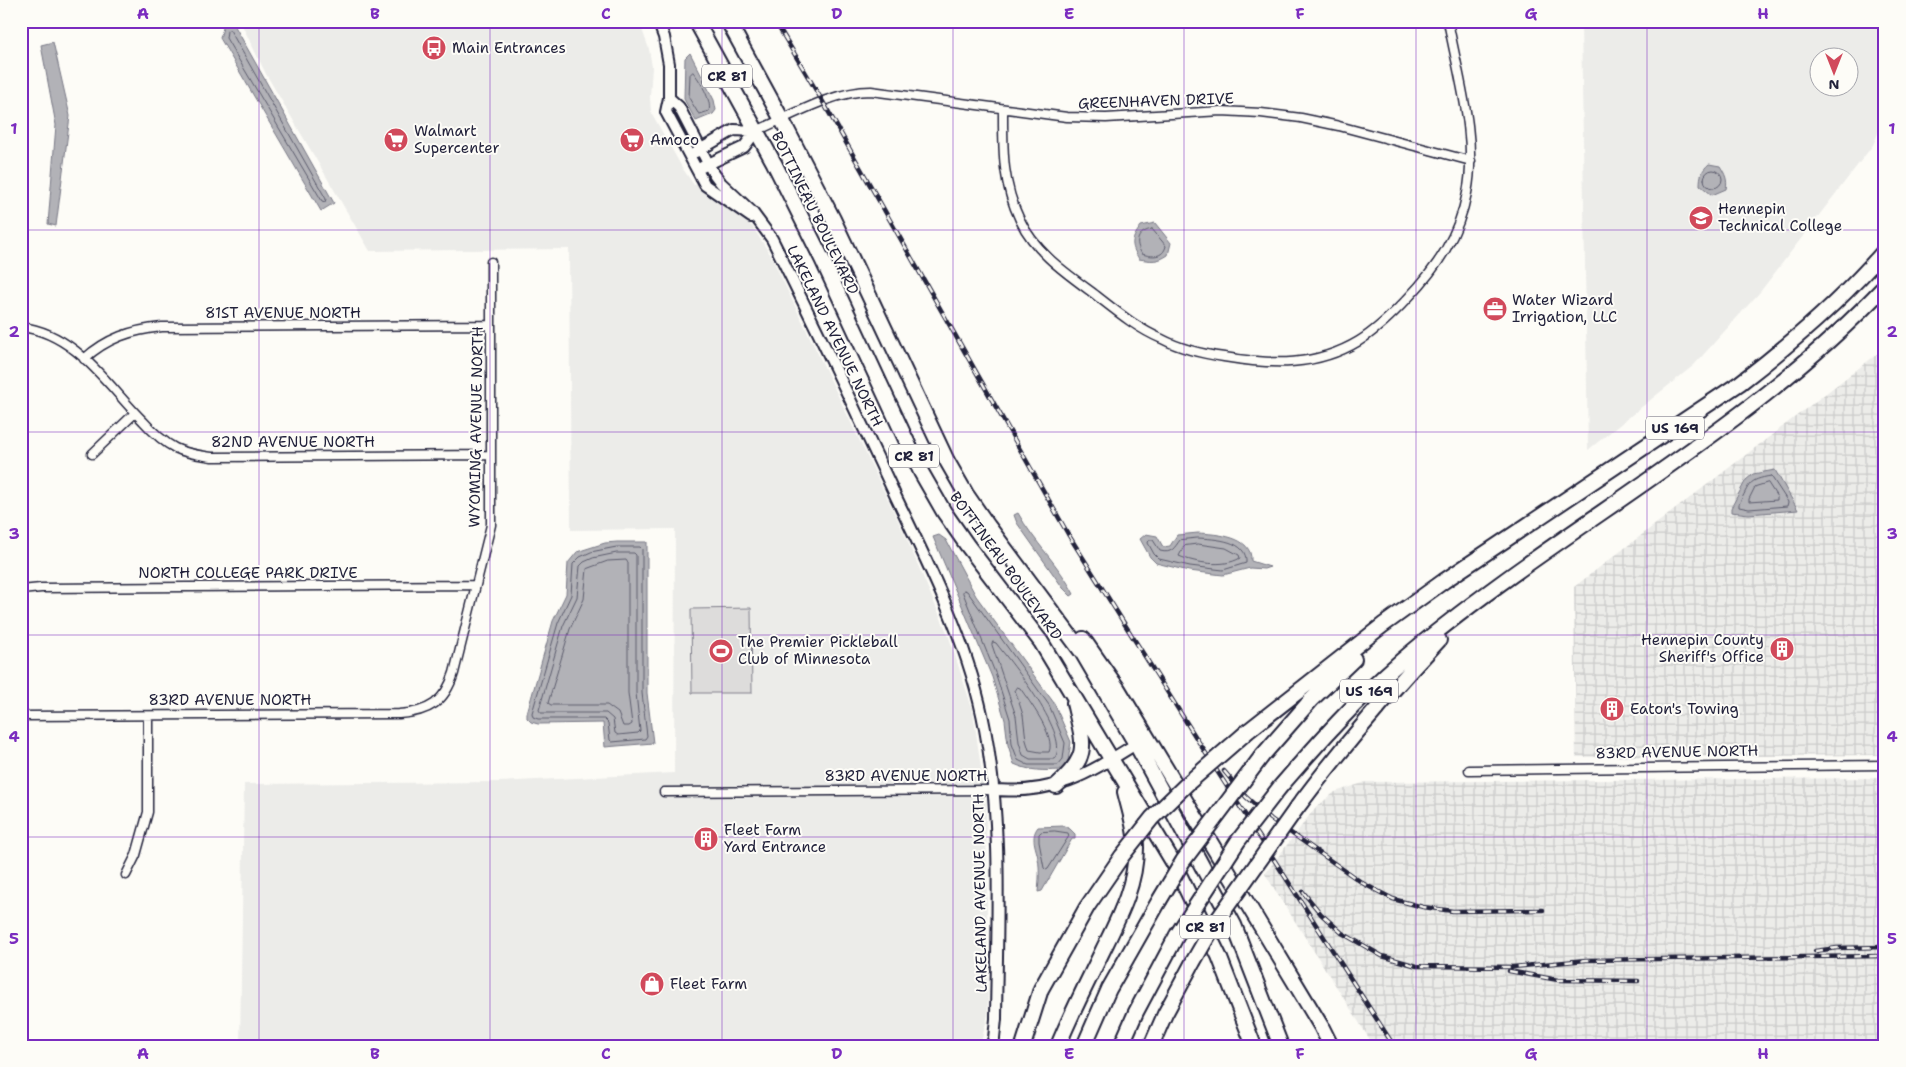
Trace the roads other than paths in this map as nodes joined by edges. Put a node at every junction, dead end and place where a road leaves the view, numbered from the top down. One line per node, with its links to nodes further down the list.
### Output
1 (658, 21): 5 (street, LAKELAND AVENUE NORTH)
2 (696, 21): 8 (highway, BOTTINEAU BOULEVARD / CR 81)
3 (728, 21): 7 (highway, BOTTINEAU BOULEVARD / CR 81)
4 (1448, 21): 11 (street)
5 (669, 98): 9 (street, LAKELAND AVENUE NORTH); 10 (street, LAKELAND AVENUE NORTH)
6 (1003, 110): 7 (street, GREENHAVEN DRIVE); 11 (street, GREENHAVEN DRIVE); 11 (street)
7 (782, 120): 8 (street, GREENHAVEN DRIVE); 27 (highway, BOTTINEAU BOULEVARD / CR 81)
8 (756, 131): 9 (street); 12 (street); 29 (highway, BOTTINEAU BOULEVARD / CR 81)
9 (700, 149): 10 (street); 12 (street, LAKELAND AVENUE NORTH)
10 (689, 156): 13 (street, LAKELAND AVENUE NORTH)
11 (1471, 161)
12 (708, 165): 13 (street); 14 (street, LAKELAND AVENUE NORTH)
13 (697, 169): 14 (street, LAKELAND AVENUE NORTH)
14 (756, 220): 39 (street, LAKELAND AVENUE NORTH)
15 (1885, 250): 24 (highway, US 169)
16 (491, 262): 18 (street, WYOMING AVENUE NORTH)
17 (1885, 286): 28 (highway, US 169)
18 (491, 325): 20 (street, 81ST AVENUE NORTH); 23 (street, WYOMING AVENUE NORTH)
19 (21, 327): 20 (street, 82ND AVENUE NORTH)
20 (84, 358): 21 (street, 82ND AVENUE NORTH)
21 (135, 414): 22 (street); 23 (street, 82ND AVENUE NORTH)
22 (92, 454)
23 (491, 455): 25 (street, WYOMING AVENUE NORTH)
24 (1444, 581): 43 (highway, bridge); 45 (highway, US 169, bridge)
25 (476, 585): 26 (street, NORTH COLLEGE PARK DRIVE); 30 (street, WYOMING AVENUE NORTH)
26 (21, 590)
27 (1037, 590): 33 (highway, BOTTINEAU BOULEVARD / CR 81); 50 (highway)
28 (1470, 606): 46 (highway, US 169, bridge); 47 (highway, bridge)
29 (1070, 690): 34 (highway, BOTTINEAU BOULEVARD / CR 81); 38 (highway)
30 (437, 703): 32 (street, 83RD AVENUE NORTH)
31 (21, 716): 32 (street, 83RD AVENUE NORTH)
32 (148, 716): 41 (street)
33 (1136, 744): 34 (street, 83RD AVENUE NORTH); 49 (highway, BOTTINEAU BOULEVARD / CR 81)
34 (1112, 759): 37 (highway, BOTTINEAU BOULEVARD / CR 81); 38 (street, 83RD AVENUE NORTH)
35 (1885, 764): 36 (street, 83RD AVENUE NORTH)
36 (1469, 770)
37 (1122, 779): 44 (highway); 48 (highway, BOTTINEAU BOULEVARD / CR 81)
38 (1056, 786): 39 (street, 83RD AVENUE NORTH)
39 (994, 790): 40 (street, 83RD AVENUE NORTH); 42 (street, LAKELAND AVENUE NORTH)
40 (664, 792)
41 (126, 875)
42 (991, 1046)
43 (1023, 1046)
44 (1058, 1046)
45 (1084, 1046)
46 (1121, 1046)
47 (1151, 1046)
48 (1254, 1046)
49 (1281, 1046)
50 (1331, 1046)

